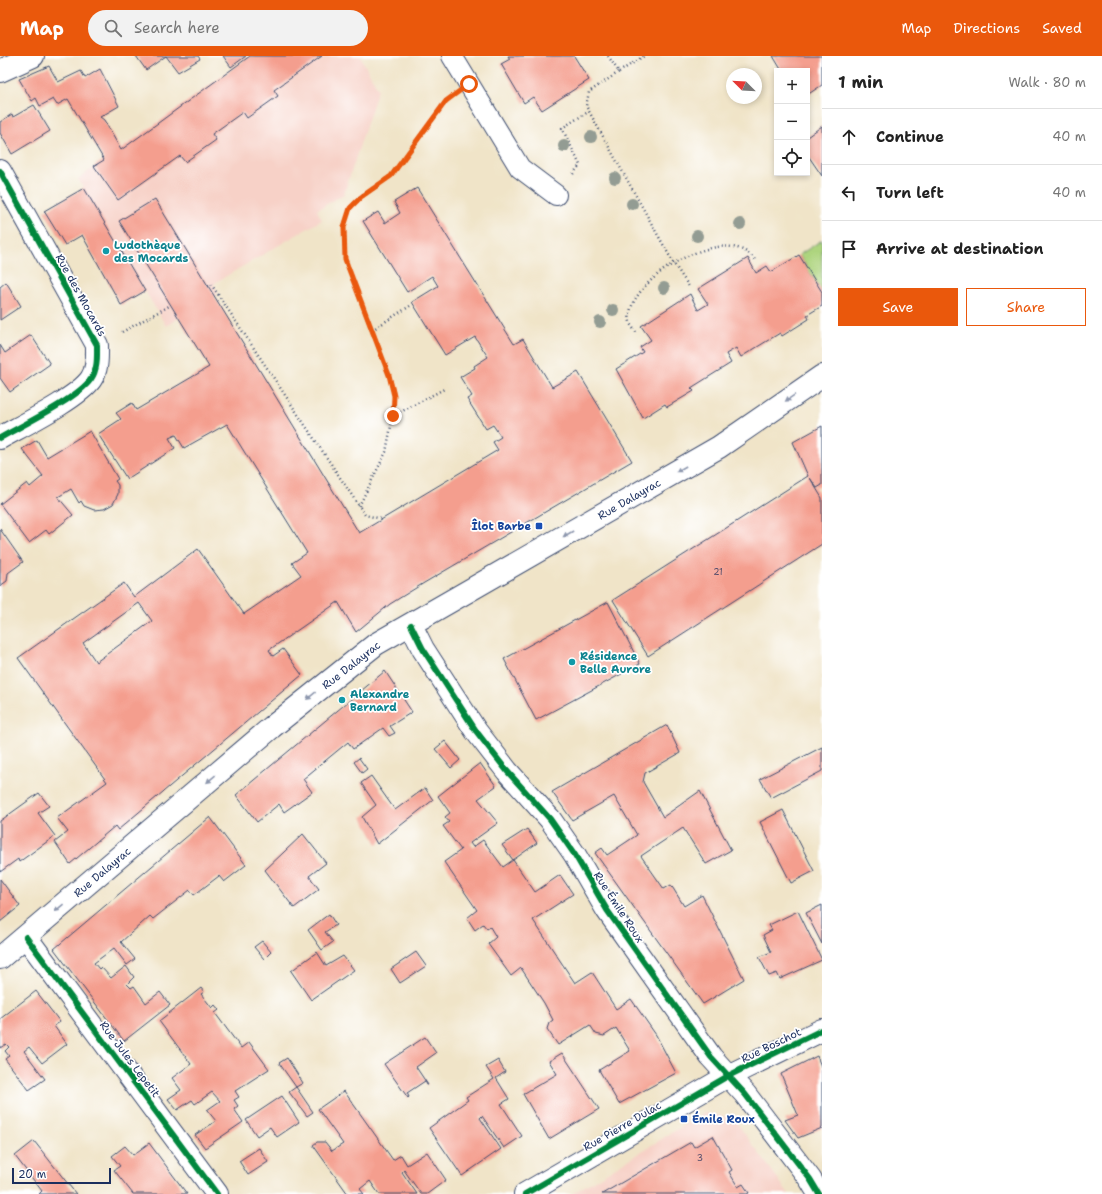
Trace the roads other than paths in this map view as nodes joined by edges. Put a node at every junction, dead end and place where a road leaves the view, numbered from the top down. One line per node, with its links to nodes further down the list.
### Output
1 (33, 56): 3 (street)
2 (452, 56): 5 (lane)
3 (0, 72)
4 (0, 171): 7 (street, Rue des Mocards)
5 (556, 195)
6 (822, 376): 8 (street, Rue Dalayrac, one-way to 8)
7 (0, 438)
8 (411, 625): 9 (street, Rue Dalayrac, one-way to 9); 12 (street, Rue Émile Roux)
9 (26, 937): 10 (street, Rue Dalayrac); 13 (street, Rue Jules Lepetit)
10 (0, 958)
11 (822, 1030): 12 (street, Rue Boschot)
12 (728, 1076): 14 (street, Rue Pierre Dulac); 15 (street, Rue Émile Roux)
13 (217, 1194)
14 (525, 1194)
15 (819, 1194)

